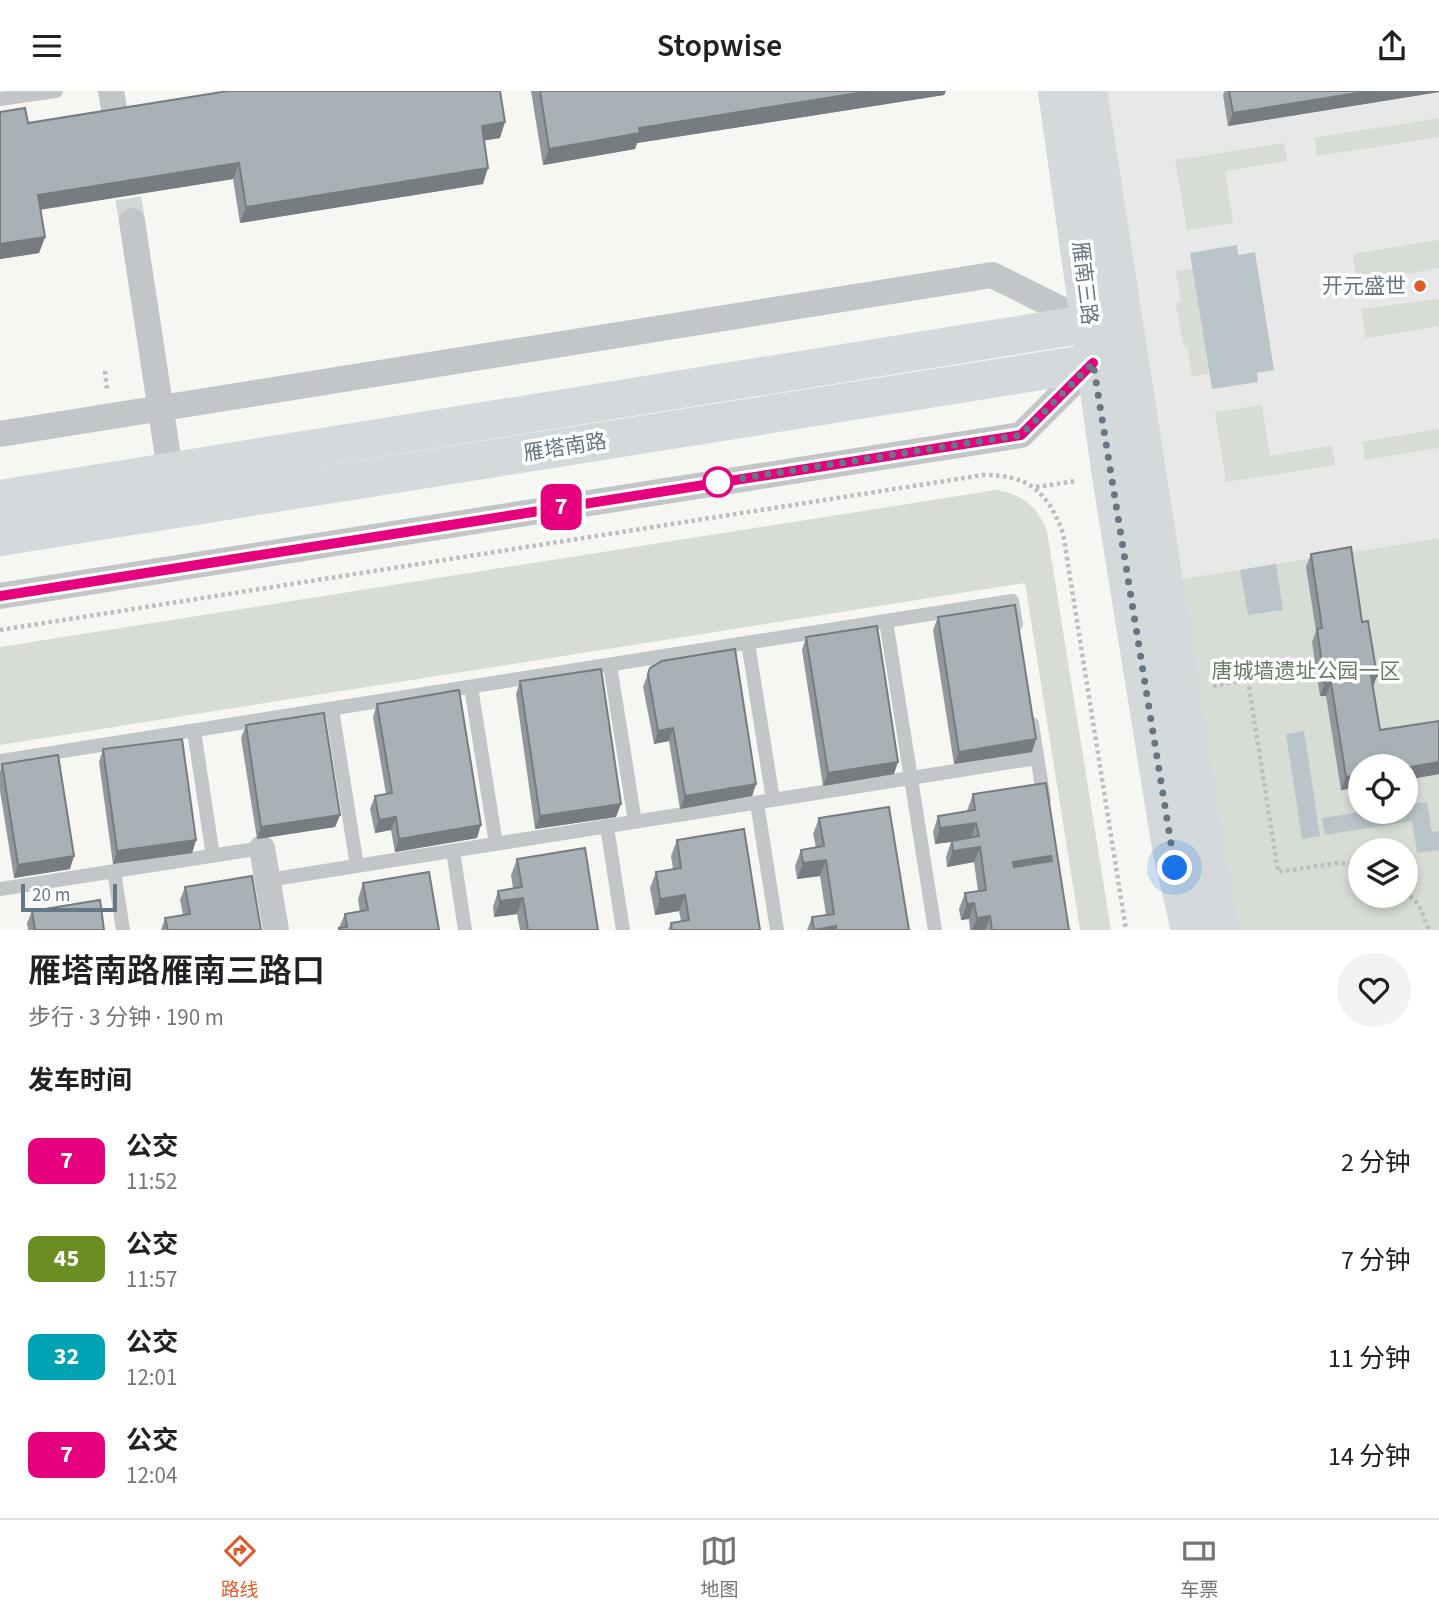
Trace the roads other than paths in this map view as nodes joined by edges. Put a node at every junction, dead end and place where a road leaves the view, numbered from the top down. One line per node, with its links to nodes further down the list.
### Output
1 (56, 91): 5 (lane)
2 (111, 91): 6 (street)
3 (1057, 91): 8 (main road, 雁南三路)
4 (1088, 91): 8 (main road, 雁南三路)
5 (0, 99)
6 (116, 120)
7 (132, 221): 10 (street)
8 (1107, 321): 9 (main road, 雁南三路); 10 (street); 12 (main road, 雁塔南路)
9 (1111, 360): 14 (main road, 雁塔南路); 15 (street); 46 (main road, 雁南三路); 47 (main road, 雁南三路)
10 (160, 408): 11 (street); 12 (street)
11 (0, 434)
12 (170, 470): 13 (main road, 雁塔南路)
13 (0, 499)
14 (0, 537)
15 (0, 596)
16 (886, 621): 17 (lane); 18 (lane); 26 (lane)
17 (1019, 640)
18 (748, 643): 19 (lane); 27 (lane)
19 (610, 665): 20 (lane); 30 (lane)
20 (471, 687): 22 (lane); 32 (lane)
21 (1029, 706): 24 (lane)
22 (332, 709): 23 (lane); 36 (lane)
23 (194, 731): 25 (lane); 35 (lane)
24 (1037, 758): 26 (lane); 29 (lane)
25 (0, 761)
26 (911, 778): 27 (lane); 45 (lane)
27 (773, 800): 28 (lane)
28 (757, 803): 30 (lane); 44 (lane)
29 (1046, 811)
30 (635, 822): 31 (lane)
31 (607, 827): 32 (lane); 43 (lane)
32 (496, 844): 34 (lane)
33 (262, 848): 35 (lane); 38 (street)
34 (453, 851): 36 (lane); 42 (lane)
35 (213, 856): 37 (lane)
36 (357, 866): 38 (lane)
37 (114, 871): 39 (lane); 40 (lane)
38 (268, 880): 41 (street)
39 (0, 890)
40 (123, 930)
41 (276, 930)
42 (465, 930)
43 (623, 930)
44 (777, 930)
45 (935, 930)
46 (1190, 930)
47 (1220, 930)

